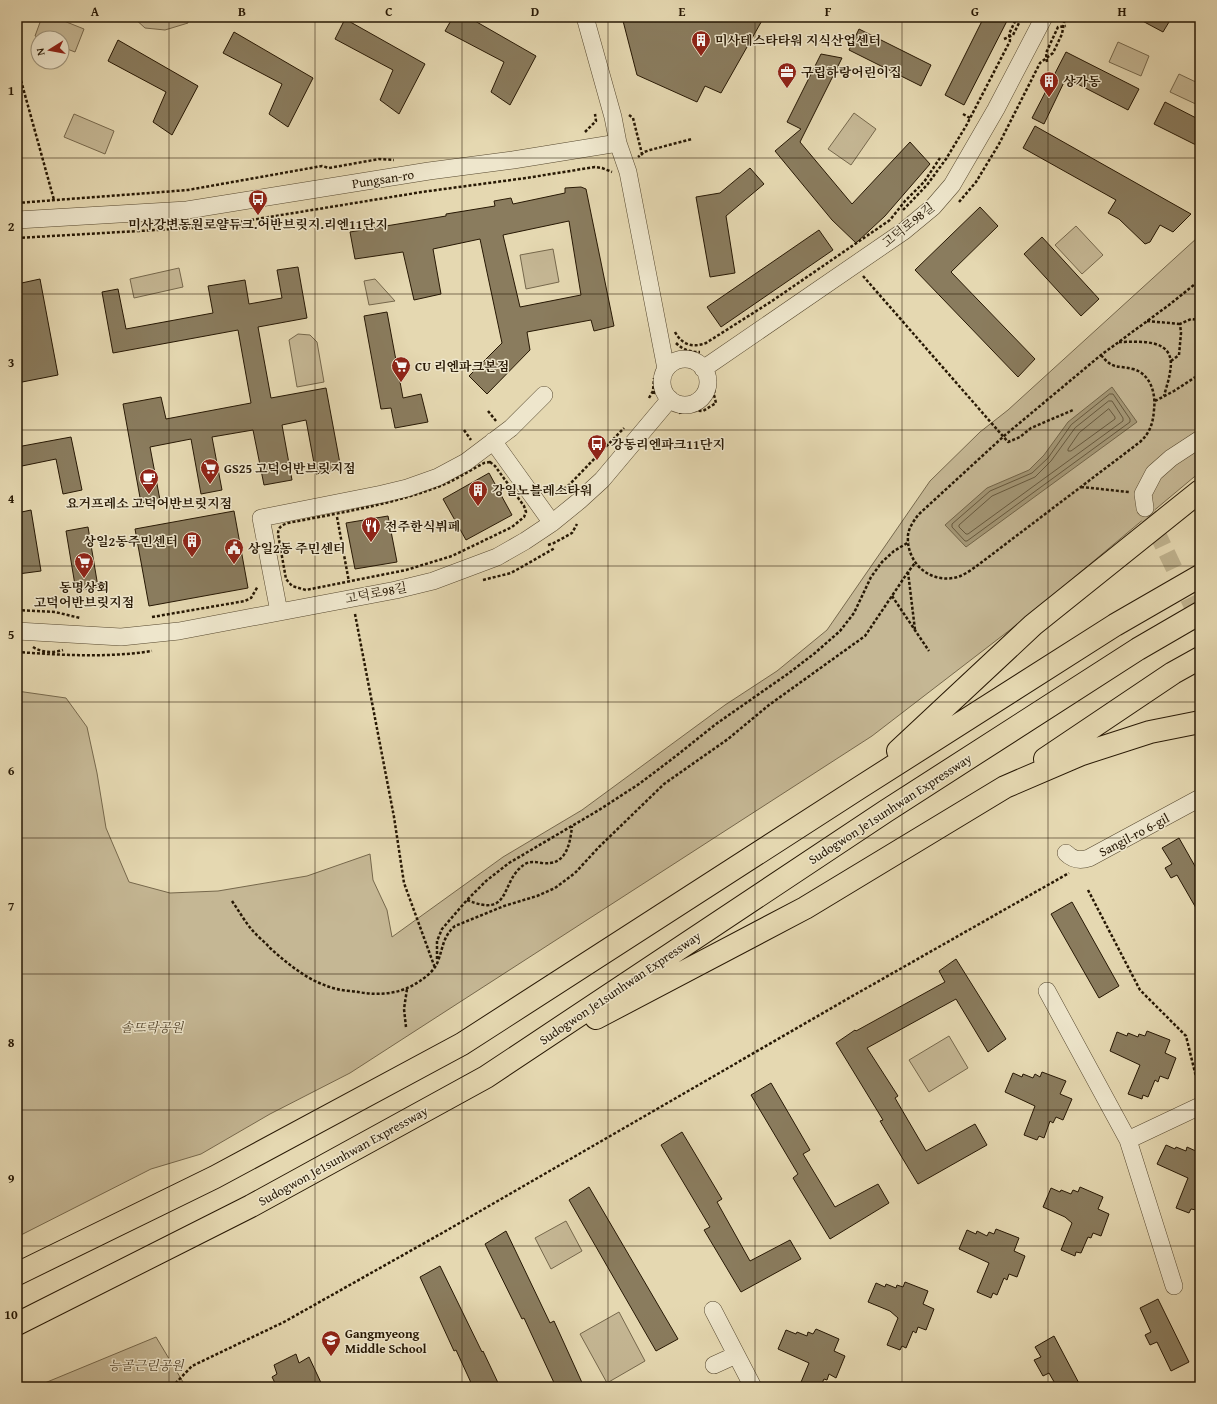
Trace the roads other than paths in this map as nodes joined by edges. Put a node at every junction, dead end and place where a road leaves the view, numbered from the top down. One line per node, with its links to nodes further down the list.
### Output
1 (585, 17): 3 (street)
2 (1044, 17): 5 (street, 고덕로98길)
3 (618, 143): 4 (street, Pungsan-ro); 6 (street)
4 (17, 220)
5 (710, 372): 6 (street); 8 (street)
6 (659, 373): 8 (street)
7 (544, 395): 10 (street)
8 (670, 399): 13 (street, 고덕로98길)
9 (1200, 439): 12 (street)
10 (493, 441): 13 (street); 15 (street)
11 (1200, 491): 21 (highway)
12 (1144, 501)
13 (552, 523): 15 (street, 고덕로98길)
14 (1200, 576): 21 (highway)
15 (279, 612): 17 (street, 고덕로98길)
16 (1200, 613): 25 (highway, Sudogwon Je1sunhwan Expressway)
17 (17, 631)
18 (1200, 658): 20 (highway)
19 (1200, 722): 20 (highway)
20 (1004, 787): 25 (highway)
21 (859, 788): 28 (highway)
22 (1200, 798): 23 (street, Sangil-ro 6-gil)
23 (1072, 856)
24 (1047, 991): 27 (street)
25 (486, 1077): 31 (highway, Sudogwon Je1sunhwan Expressway)
26 (1200, 1106): 27 (street)
27 (1128, 1140): 29 (street)
28 (17, 1274)
29 (1174, 1286)
30 (713, 1310): 32 (street)
31 (17, 1324)
32 (736, 1355): 33 (street); 34 (street)
33 (714, 1365)
34 (753, 1387)

